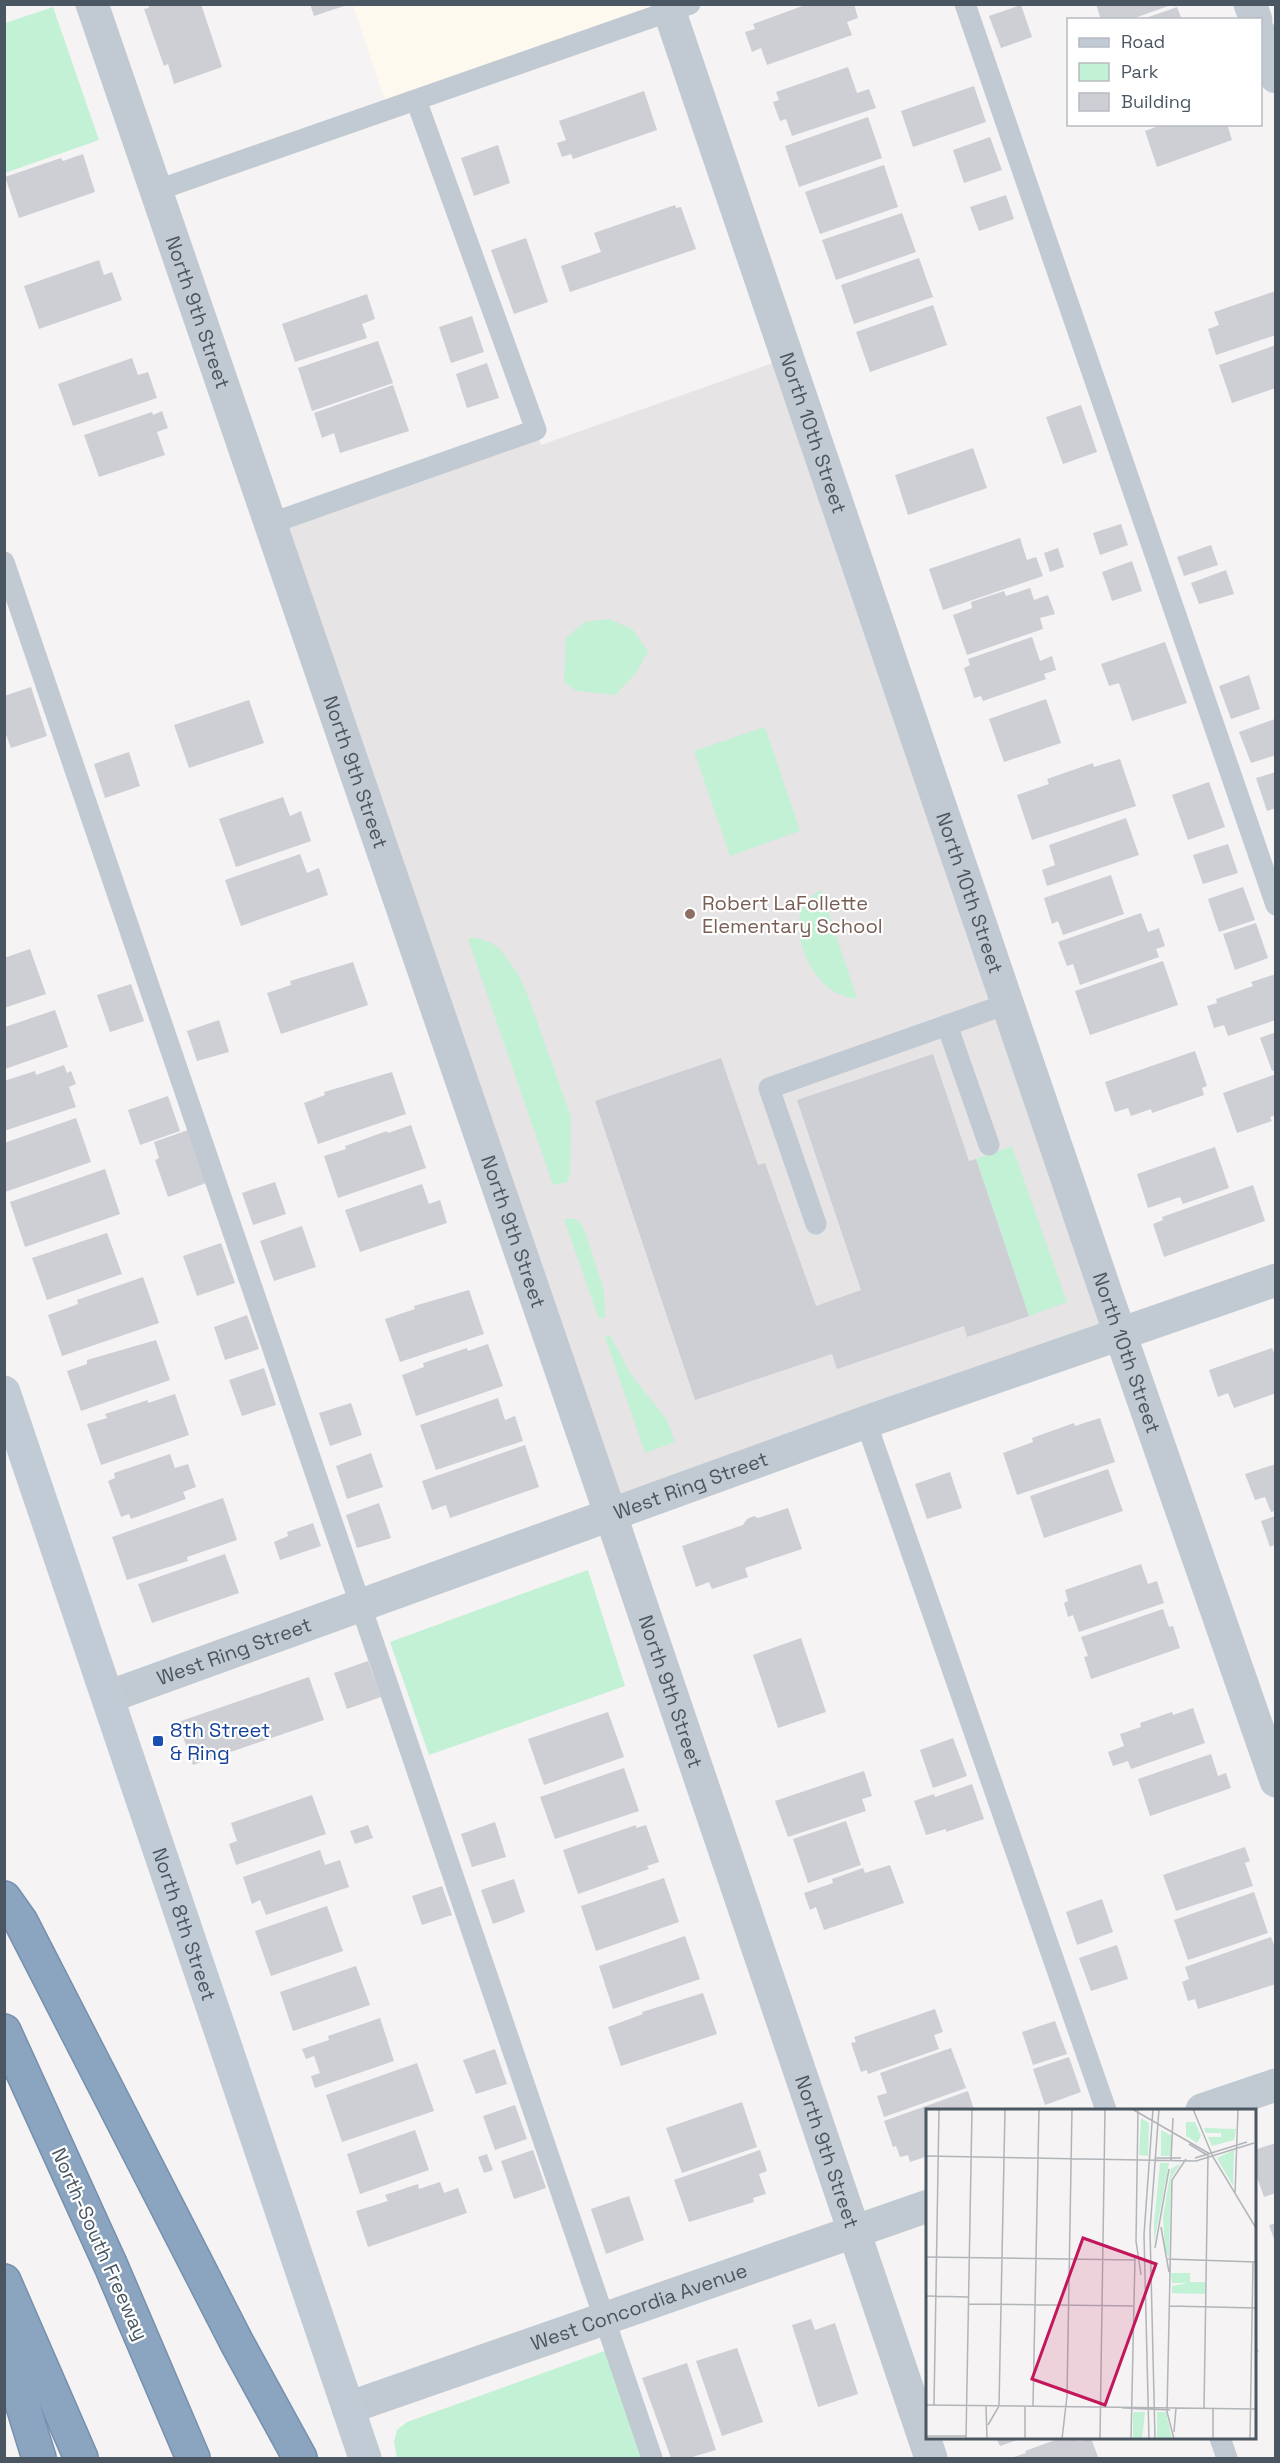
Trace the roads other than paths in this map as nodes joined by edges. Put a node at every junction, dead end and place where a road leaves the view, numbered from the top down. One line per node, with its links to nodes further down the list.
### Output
1 (92, 4): 7 (street, North 9th Street)
2 (965, 4): 10 (lane)
3 (675, 7): 6 (lane); 11 (street, North 10th Street)
4 (1262, 40): 5 (street)
5 (1275, 77)
6 (416, 100): 7 (lane); 8 (lane)
7 (155, 191): 8 (street, North 9th Street)
8 (269, 524): 19 (street, North 9th Street)
9 (4, 562): 20 (lane)
10 (1275, 905)
11 (1007, 1004): 12 (lane); 16 (street, North 10th Street)
12 (947, 1025): 13 (lane); 14 (lane)
13 (989, 1145)
14 (816, 1224)
15 (1275, 1280): 16 (street, West Ring Street)
16 (1120, 1334): 18 (street, West Ring Street); 22 (street, North 10th Street)
17 (4, 1392): 21 (street, North 8th Street)
18 (866, 1422): 19 (street, West Ring Street); 26 (lane)
19 (610, 1513): 20 (street, West Ring Street); 29 (street, North 9th Street)
20 (363, 1605): 21 (street, West Ring Street); 31 (lane)
21 (108, 1697): 33 (street, North 8th Street)
22 (1275, 1781)
23 (4, 1898): 38 (highway)
24 (4, 2031): 37 (highway, North-South Freeway)
25 (1275, 2085): 27 (street)
26 (1106, 2109)
27 (1206, 2109)
28 (926, 2206): 29 (street, West Concordia Avenue)
29 (854, 2232): 31 (street, West Concordia Avenue); 41 (street, North 9th Street)
30 (4, 2281): 36 (highway)
31 (604, 2318): 33 (street, West Concordia Avenue); 40 (lane)
32 (4, 2345): 35 (highway)
33 (348, 2408): 39 (street, North 8th Street)
34 (1220, 2439): 42 (lane)
35 (39, 2458)
36 (81, 2458)
37 (193, 2458)
38 (300, 2458)
39 (365, 2458)
40 (652, 2458)
41 (931, 2458)
42 (1227, 2458)

